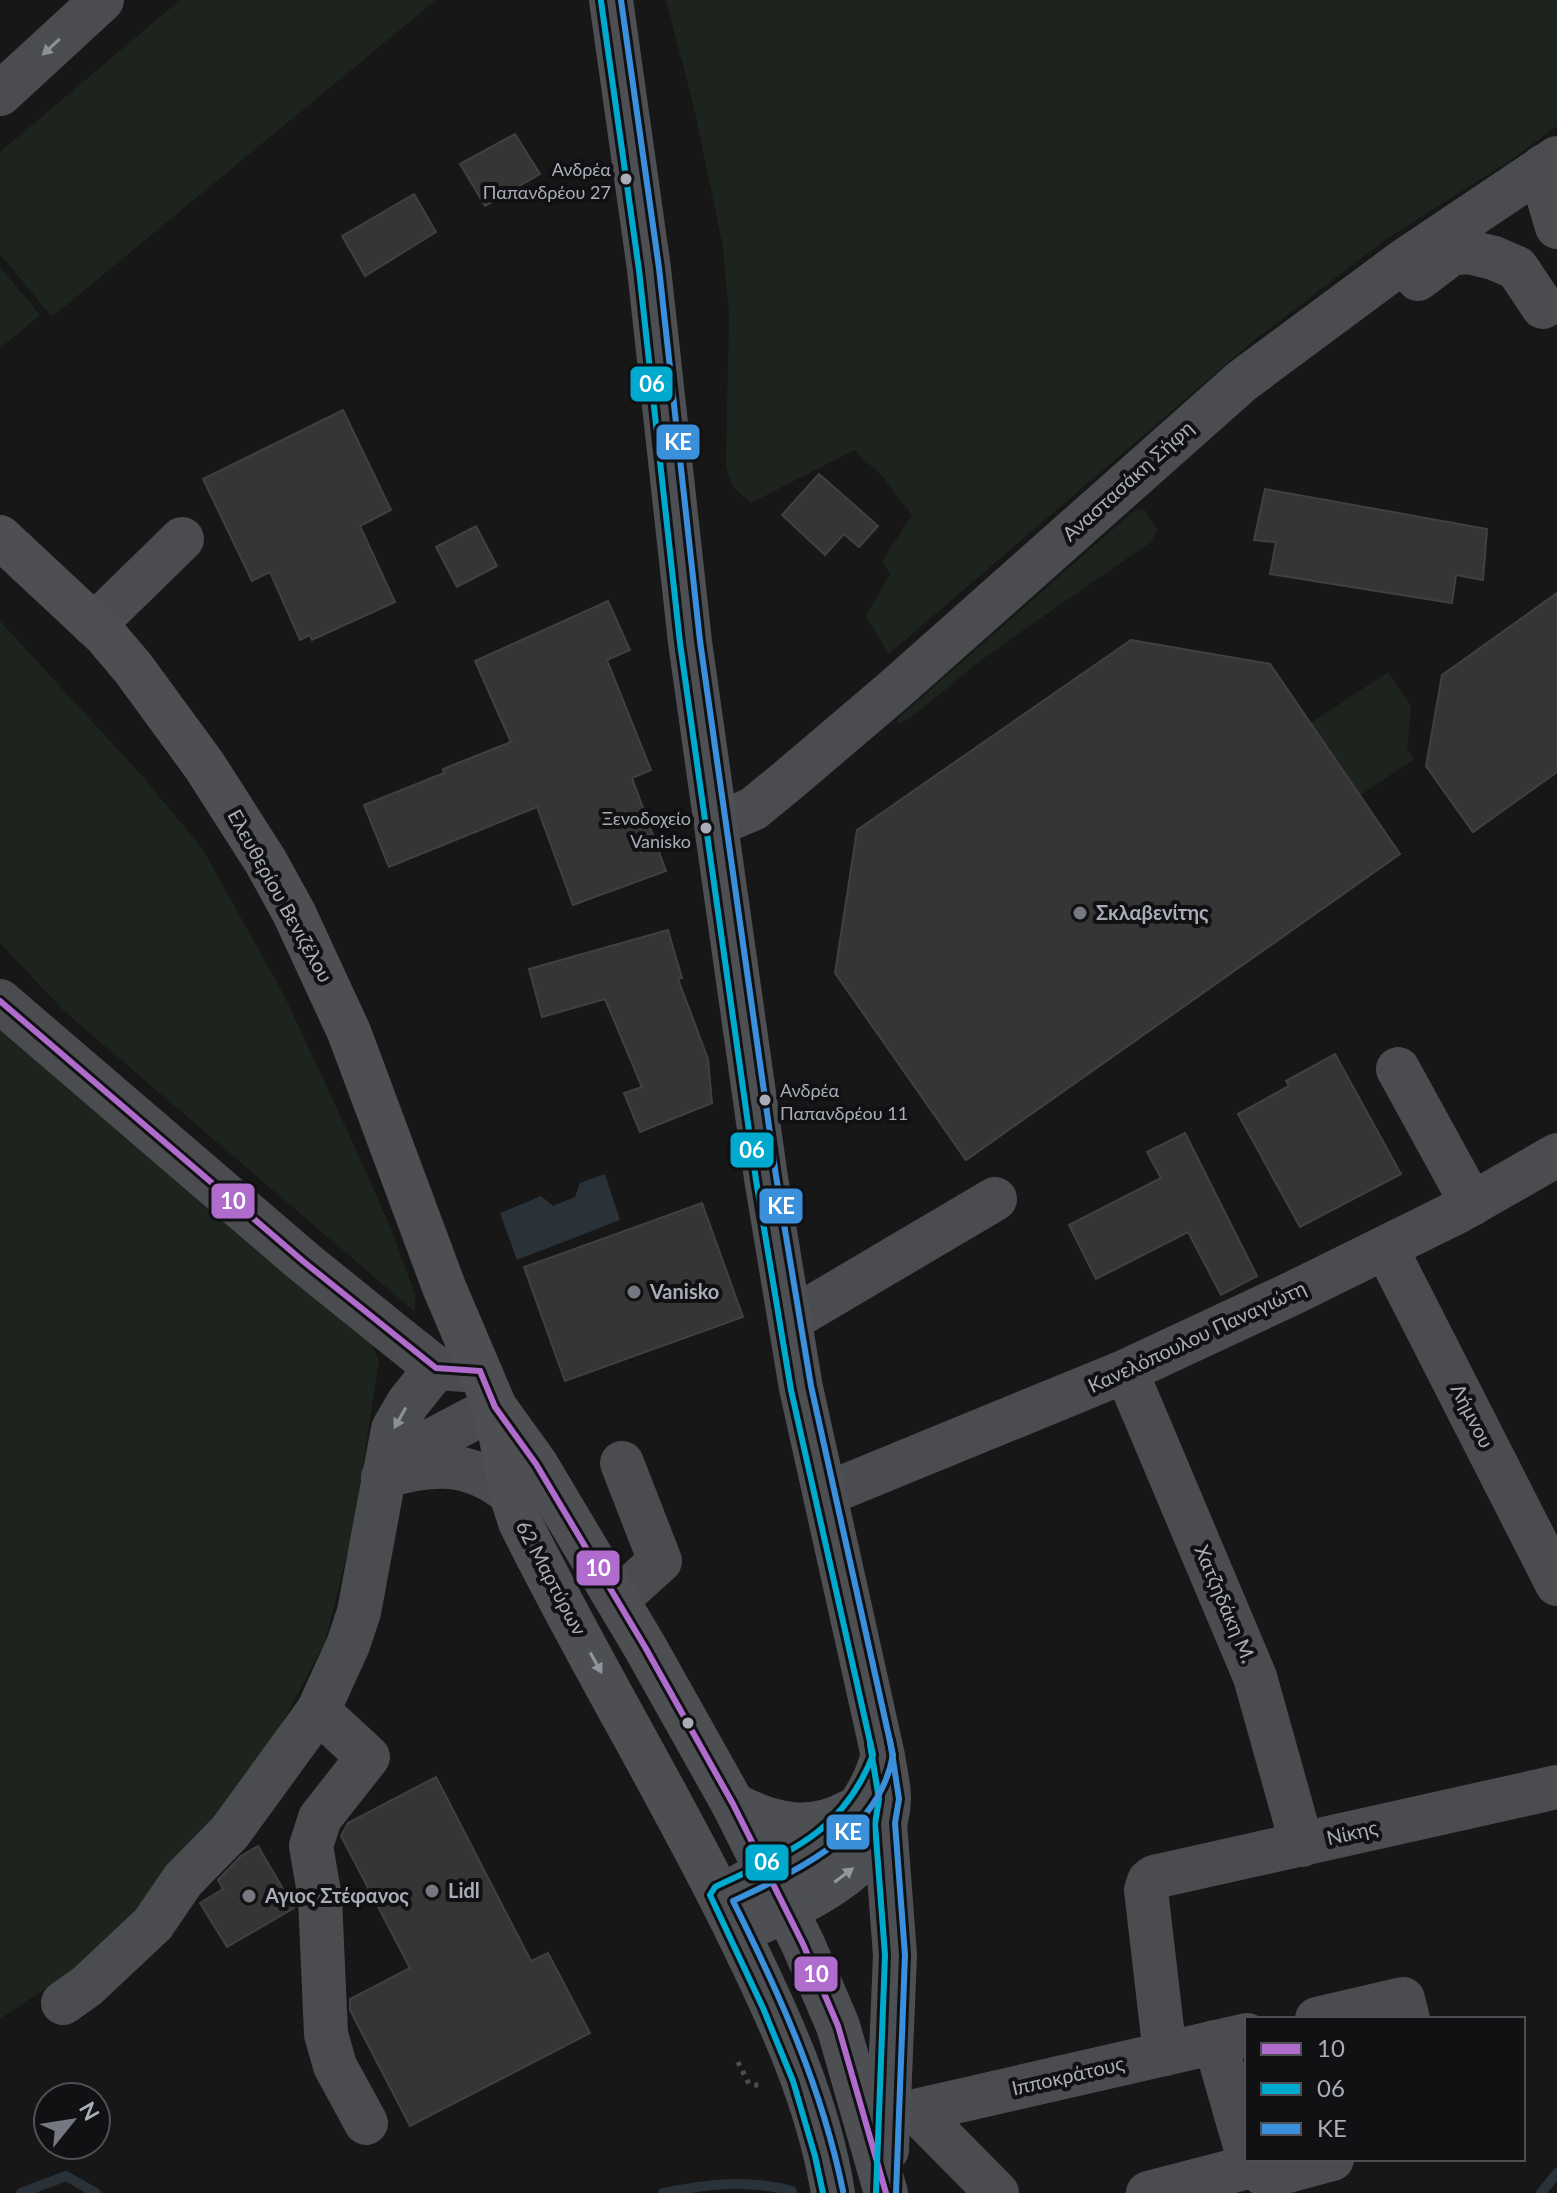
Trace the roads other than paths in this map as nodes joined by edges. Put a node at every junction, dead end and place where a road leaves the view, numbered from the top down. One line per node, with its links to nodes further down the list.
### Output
1 (102, 0): 3 (street, one-way to 3)
2 (611, 0): 12 (main road)
3 (0, 94)
4 (1550, 162): 5 (street); 6 (street, Αναστασάκη Σήφη)
5 (1557, 227)
6 (1450, 228): 7 (street); 12 (street, Αναστασάκη Σήφη)
7 (1550, 304): 8 (street)
8 (1228, 422)
9 (0, 537): 11 (main road, Ελευθερίου Βενιζέλου)
10 (182, 539): 11 (street)
11 (94, 625): 22 (main road, Ελευθερίου Βενιζέλου)
12 (717, 824): 19 (main road)
13 (0, 1001): 20 (street)
14 (1398, 1069): 17 (street)
15 (1557, 1155): 17 (street, Κανελόπουλου Παναγιώτη)
16 (995, 1199): 19 (street)
17 (1472, 1204): 18 (street, Κανελόπουλου Παναγιώτη)
18 (1386, 1248): 21 (street, Κανελόπουλου Παναγιώτη); 27 (street, Λήμνου)
19 (790, 1320): 26 (main road)
20 (436, 1368): 22 (street); 24 (street, one-way to 24)
21 (1126, 1371): 26 (street, Κανελόπουλου Παναγιώτη); 33 (street, Χατζηδάκη Μ.)
22 (488, 1389): 24 (street); 25 (main road, 62 Μαρτύρων); 28 (main road)
23 (622, 1463): 28 (street)
24 (383, 1477): 25 (street); 29 (street)
25 (511, 1494): 35 (main road, 62 Μαρτύρων, one-way to 35)
26 (826, 1494): 32 (main road)
27 (1557, 1584)
28 (617, 1600): 31 (main road)
29 (318, 1711): 36 (street); 42 (street)
30 (1557, 1787): 33 (street, Νίκης)
31 (733, 1804): 32 (main road); 34 (main road)
32 (873, 1814): 34 (main road); 41 (main road)
33 (1302, 1845): 40 (street, Νίκης)
34 (776, 1890): 35 (main road); 47 (main road)
35 (729, 1915): 48 (main road, 62 Μαρτύρων)
36 (63, 2003)
37 (1406, 2009): 38 (street)
38 (1335, 2017)
39 (1231, 2039): 40 (street, Ιπποκράτους); 43 (street)
40 (1165, 2054): 41 (street, Ιπποκράτους)
41 (902, 2114): 47 (main road); 49 (street)
42 (366, 2123)
43 (1245, 2133)
44 (1246, 2161): 50 (street)
45 (1250, 2161): 46 (street)
46 (1325, 2161)
47 (885, 2189)
48 (833, 2193)
49 (997, 2193)
50 (1148, 2193)

